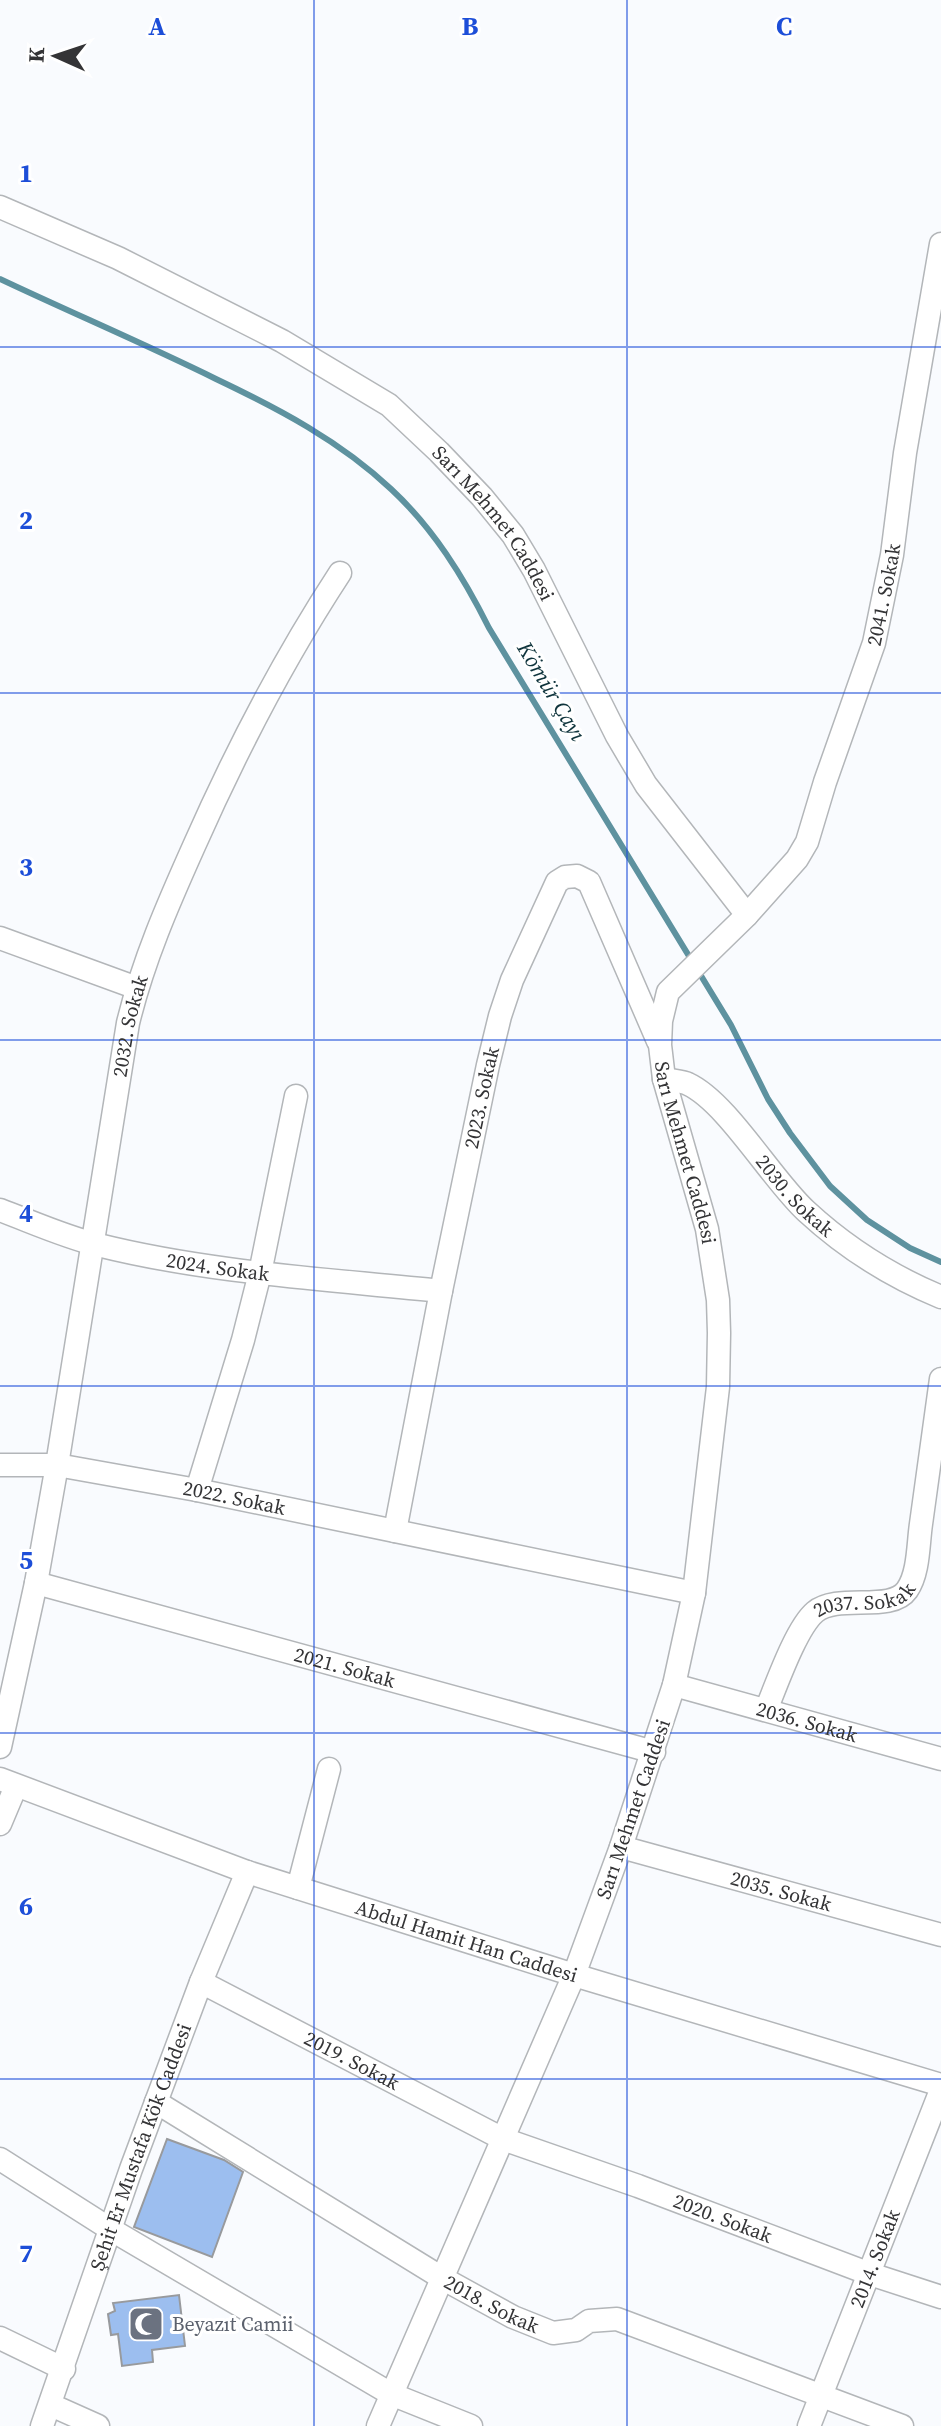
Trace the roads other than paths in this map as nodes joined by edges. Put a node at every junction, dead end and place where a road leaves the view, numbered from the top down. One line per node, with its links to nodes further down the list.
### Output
1 (0, 207): 4 (street, Sarı Mehmet Caddesi)
2 (941, 244): 4 (street, 2041. Sokak)
3 (340, 573): 6 (street, 2032. Sokak)
4 (747, 915): 7 (street, Sarı Mehmet Caddesi)
5 (0, 938): 6 (street)
6 (137, 988): 11 (street, 2032. Sokak)
7 (660, 1045): 8 (street, Sarı Mehmet Caddesi); 13 (street, 2023. Sokak)
8 (664, 1079): 14 (street, 2030. Sokak); 21 (street, Sarı Mehmet Caddesi)
9 (296, 1096): 12 (street)
10 (0, 1210): 11 (street, 2024. Sokak)
11 (93, 1244): 12 (street, 2024. Sokak); 17 (street, 2032. Sokak)
12 (260, 1273): 13 (street, 2024. Sokak); 18 (street)
13 (441, 1291): 19 (street, 2023. Sokak)
14 (941, 1297)
15 (941, 1379): 23 (street, 2037. Sokak)
16 (0, 1465): 17 (street)
17 (57, 1465): 18 (street, 2022. Sokak); 20 (street)
18 (197, 1490): 19 (street, 2022. Sokak)
19 (395, 1531): 21 (street, 2022. Sokak)
20 (36, 1583): 24 (street); 25 (street, 2021. Sokak)
21 (694, 1593): 22 (street, Sarı Mehmet Caddesi)
22 (674, 1685): 23 (street, 2036. Sokak); 25 (street, Sarı Mehmet Caddesi)
23 (766, 1710): 26 (street, 2036. Sokak)
24 (0, 1747)
25 (654, 1752): 30 (street, Sarı Mehmet Caddesi)
26 (941, 1759)
27 (329, 1769): 32 (street)
28 (8, 1782): 29 (street); 31 (street, Abdul Hamit Han Caddesi)
29 (0, 1824)
30 (621, 1847): 33 (street, 2035. Sokak); 34 (street, Sarı Mehmet Caddesi)
31 (247, 1872): 32 (street, Abdul Hamit Han Caddesi); 35 (street, Şehit Er Mustafa Kök Caddesi)
32 (298, 1888): 34 (street, Abdul Hamit Han Caddesi)
33 (941, 1935)
34 (574, 1975): 36 (street, Abdul Hamit Han Caddesi); 38 (street, Sarı Mehmet Caddesi)
35 (201, 1982): 37 (street, Şehit Er Mustafa Kök Caddesi); 38 (street, 2019. Sokak)
36 (941, 2087): 41 (street, 2014. Sokak)
37 (156, 2102): 40 (street, Şehit Er Mustafa Kök Caddesi); 42 (street, 2018. Sokak)
38 (503, 2139): 41 (street, 2020. Sokak); 42 (street, Sarı Mehmet Caddesi)
39 (0, 2159): 40 (street)
40 (110, 2229): 45 (street, Şehit Er Mustafa Kök Caddesi); 46 (street)
41 (870, 2274): 43 (street, 2020. Sokak); 47 (street, 2014. Sokak)
42 (442, 2278): 46 (street, Sarı Mehmet Caddesi); 47 (street, 2018. Sokak)
43 (941, 2297)
44 (0, 2338): 45 (street)
45 (64, 2369): 48 (street, Şehit Er Mustafa Kök Caddesi)
46 (391, 2394): 50 (street, Sarı Mehmet Caddesi); 51 (street)
47 (821, 2396): 52 (street, 2014. Sokak); 53 (street, 2018. Sokak)
48 (47, 2416): 49 (street)
49 (98, 2426)
50 (378, 2426)
51 (471, 2426)
52 (809, 2426)
53 (902, 2426)

